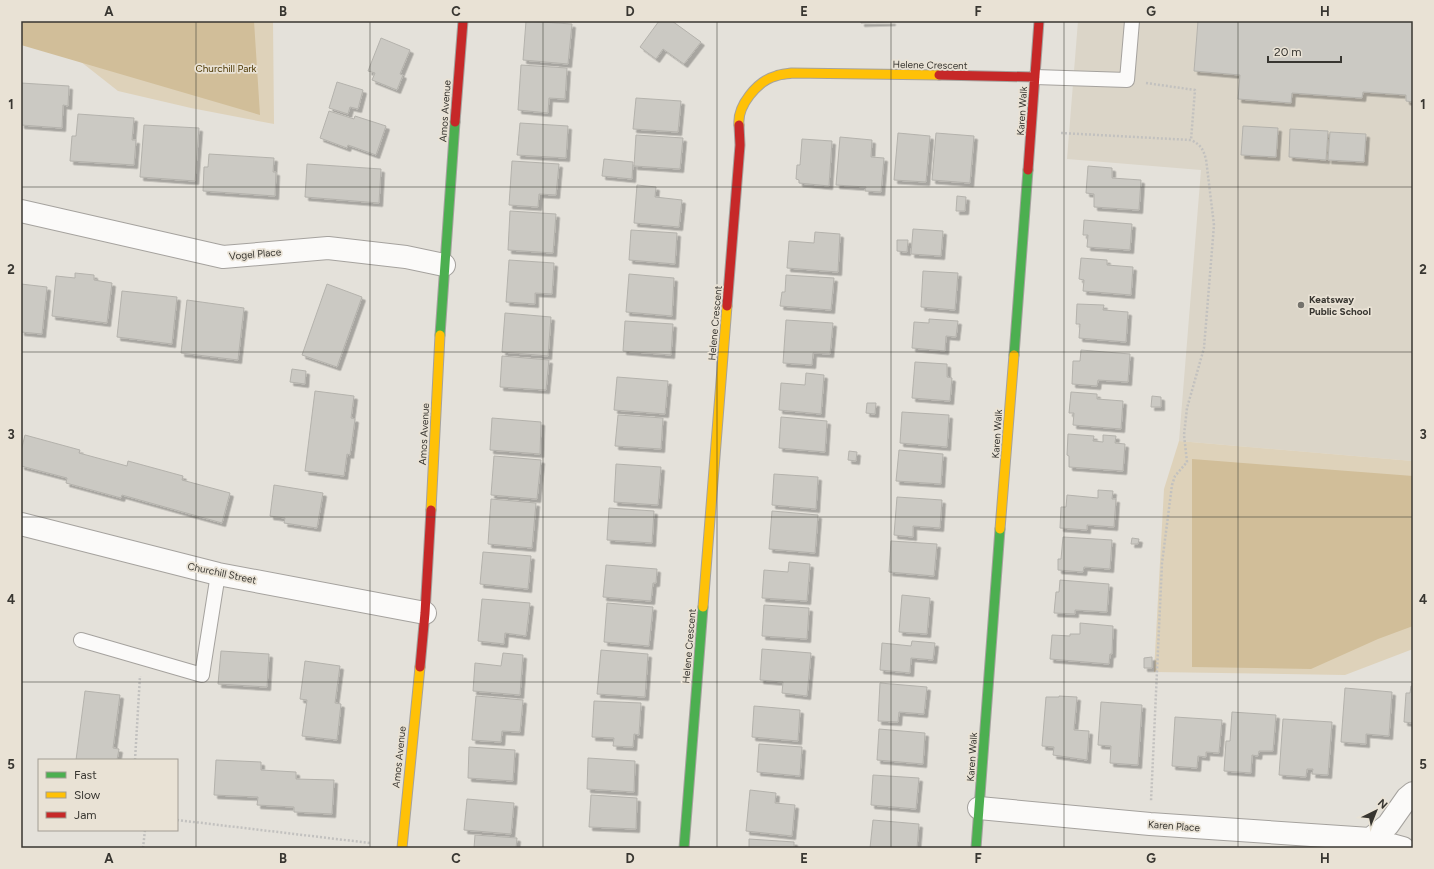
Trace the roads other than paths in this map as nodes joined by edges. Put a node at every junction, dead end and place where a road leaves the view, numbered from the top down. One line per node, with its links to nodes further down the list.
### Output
1 (463, 21): 6 (street, Amos Avenue)
2 (1039, 21): 4 (street, Karen Walk)
3 (1132, 21): 4 (lane)
4 (1035, 78): 12 (street, Karen Walk); 15 (street, Helene Crescent)
5 (21, 210): 6 (street, Vogel Place)
6 (444, 266): 9 (street, Amos Avenue)
7 (21, 525): 8 (street, Churchill Street)
8 (218, 574): 9 (street, Churchill Street); 10 (lane)
9 (425, 614): 14 (street, Amos Avenue)
10 (81, 640)
11 (1413, 793): 13 (street)
12 (979, 808): 13 (street, Karen Place); 16 (street, Karen Walk)
13 (1370, 840): 17 (street, Karen Place)
14 (402, 848)
15 (684, 848)
16 (976, 848)
17 (1403, 848)

